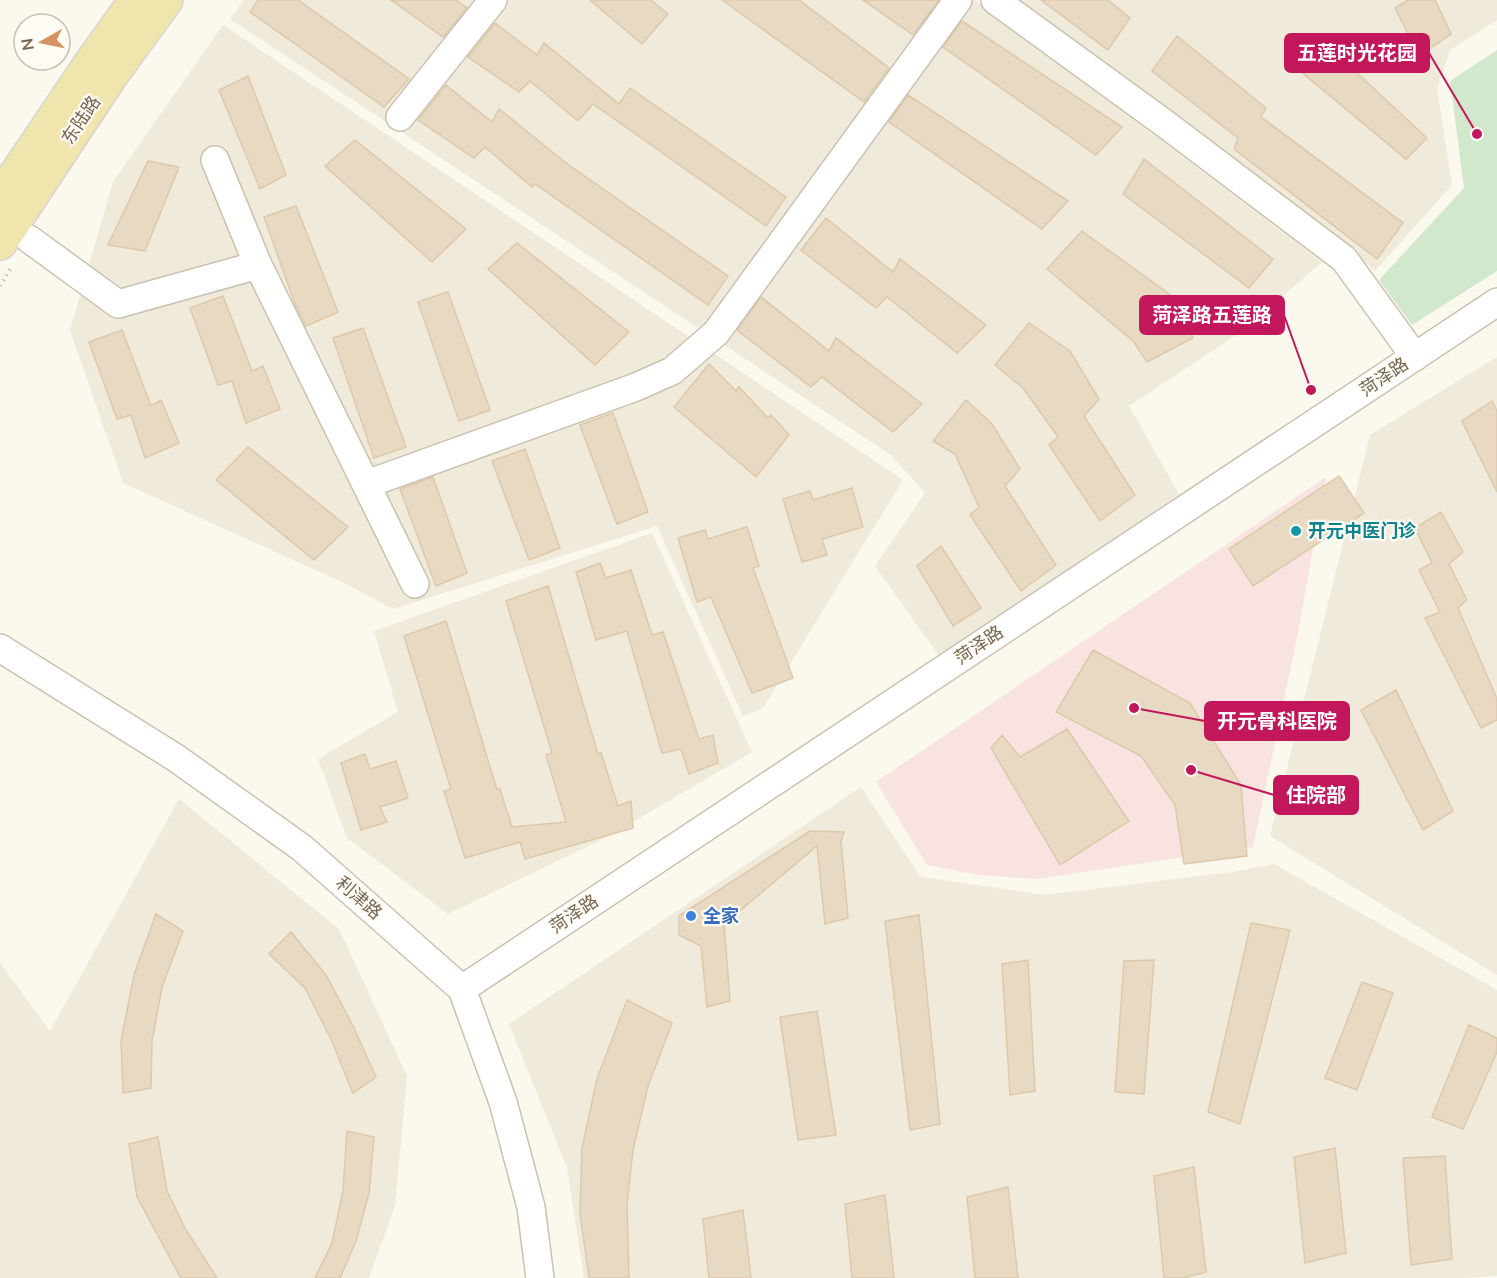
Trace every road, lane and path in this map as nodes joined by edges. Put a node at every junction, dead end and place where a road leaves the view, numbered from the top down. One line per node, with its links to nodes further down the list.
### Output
1 (136, 0): 8 (main road, 东陆路)
2 (166, 0): 9 (main road, 东陆路)
3 (493, 0): 6 (street)
4 (958, 0): 13 (street)
5 (995, 0): 12 (street)
6 (400, 117)
7 (215, 160): 10 (street)
8 (0, 198)
9 (15, 241): 10 (street)
10 (258, 265): 13 (street)
11 (1497, 302): 12 (street, 菏泽路)
12 (1415, 357): 16 (street, 菏泽路)
13 (367, 484): 14 (street)
14 (415, 584)
15 (0, 648): 16 (street, 利津路)
16 (462, 988): 17 (street, 利津路)
17 (540, 1278)

